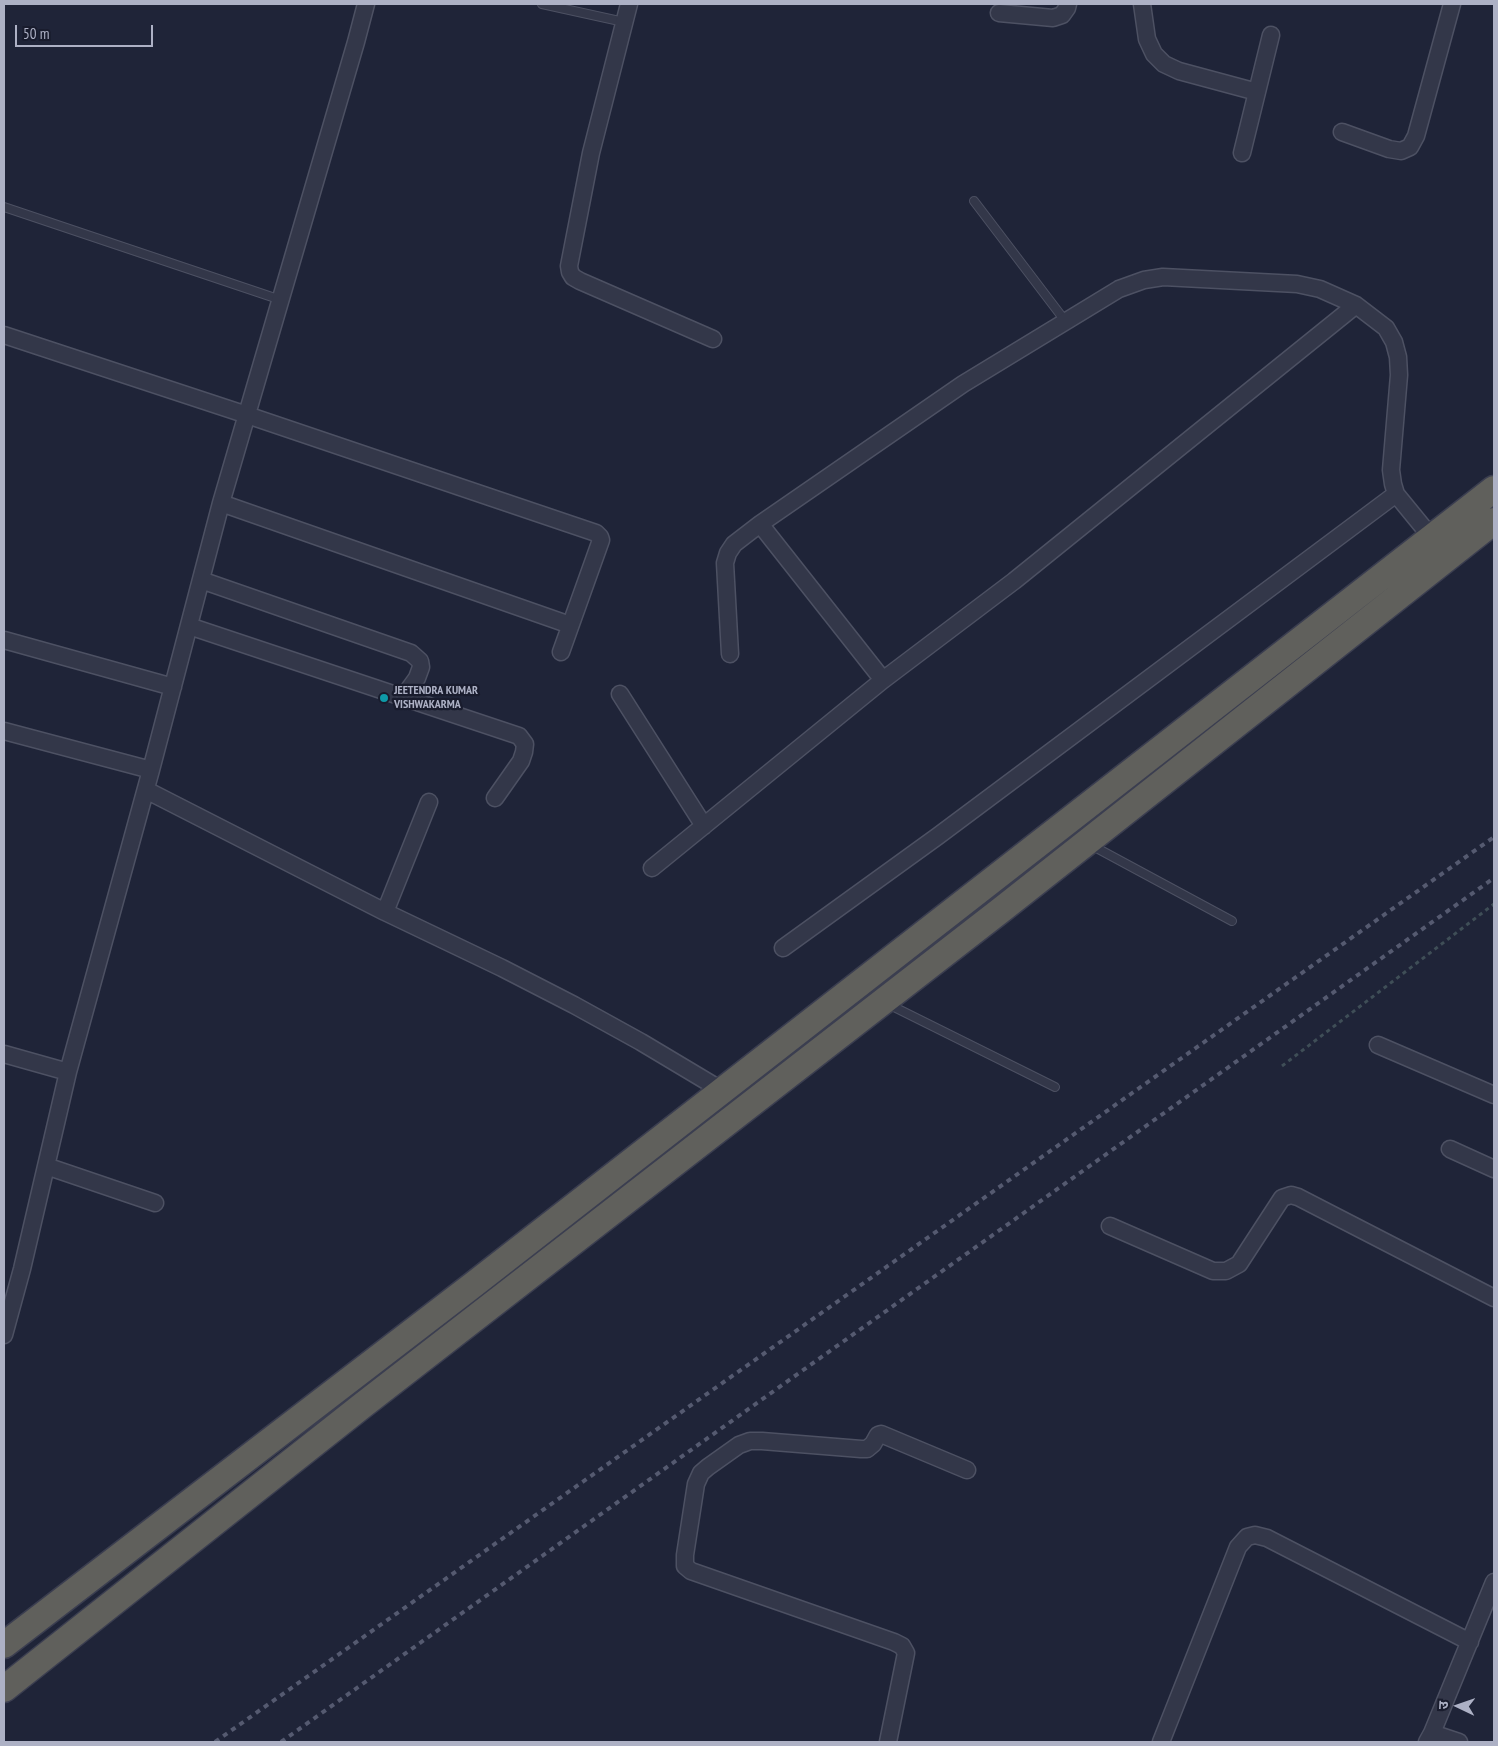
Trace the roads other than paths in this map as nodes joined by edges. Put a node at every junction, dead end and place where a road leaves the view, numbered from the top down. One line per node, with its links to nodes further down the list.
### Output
1 (366, 4): 15 (street)
2 (542, 4): 8 (lane)
3 (629, 4): 8 (street)
4 (1068, 4): 7 (street)
5 (1142, 4): 10 (street)
6 (1452, 4): 11 (street)
7 (999, 13)
8 (624, 22): 19 (street)
9 (1271, 34): 10 (street)
10 (1257, 92): 12 (street)
11 (1342, 132)
12 (1242, 153)
13 (974, 201): 17 (lane)
14 (4, 207): 15 (lane)
15 (281, 300): 20 (street)
16 (1356, 304): 17 (street); 22 (street); 33 (street)
17 (1066, 322): 25 (street)
18 (4, 336): 20 (street)
19 (713, 339)
20 (247, 415): 23 (street); 28 (street)
21 (1494, 489): 26 (highway)
22 (1396, 494): 26 (street); 47 (street)
23 (221, 503): 27 (street); 28 (street)
24 (1494, 521): 43 (highway)
25 (760, 524): 32 (street); 33 (street)
26 (1432, 538): 53 (highway)
27 (201, 580): 29 (street); 36 (street)
28 (570, 625): 31 (street)
29 (189, 626): 34 (street); 36 (street)
30 (4, 640): 34 (street)
31 (560, 652)
32 (730, 654)
33 (883, 680): 42 (street)
34 (173, 687): 38 (street)
35 (620, 694): 42 (street)
36 (404, 696): 40 (street)
37 (4, 731): 38 (street)
38 (151, 770): 39 (street)
39 (146, 790): 45 (street); 51 (street)
40 (495, 798)
41 (429, 802): 45 (street)
42 (704, 826): 44 (street)
43 (1086, 842): 46 (lane); 48 (highway)
44 (652, 868)
45 (385, 912): 53 (street)
46 (1232, 921)
47 (783, 948)
48 (883, 1002): 52 (lane); 67 (highway)
49 (1378, 1046): 54 (street)
50 (4, 1054): 51 (street)
51 (68, 1072): 56 (street)
52 (1055, 1087)
53 (722, 1091): 66 (highway)
54 (1494, 1095)
55 (1450, 1149): 57 (street)
56 (46, 1166): 58 (street); 60 (street)
57 (1494, 1169)
58 (155, 1203)
59 (1110, 1226): 61 (street)
60 (10, 1285): 62 (street)
61 (1494, 1298)
62 (4, 1335)
63 (967, 1470): 69 (street)
64 (1494, 1582): 65 (street)
65 (1470, 1642): 68 (street); 70 (street)
66 (4, 1645)
67 (4, 1689)
68 (1430, 1738): 71 (street)
69 (888, 1742)
70 (1162, 1742)
71 (1459, 1742)

